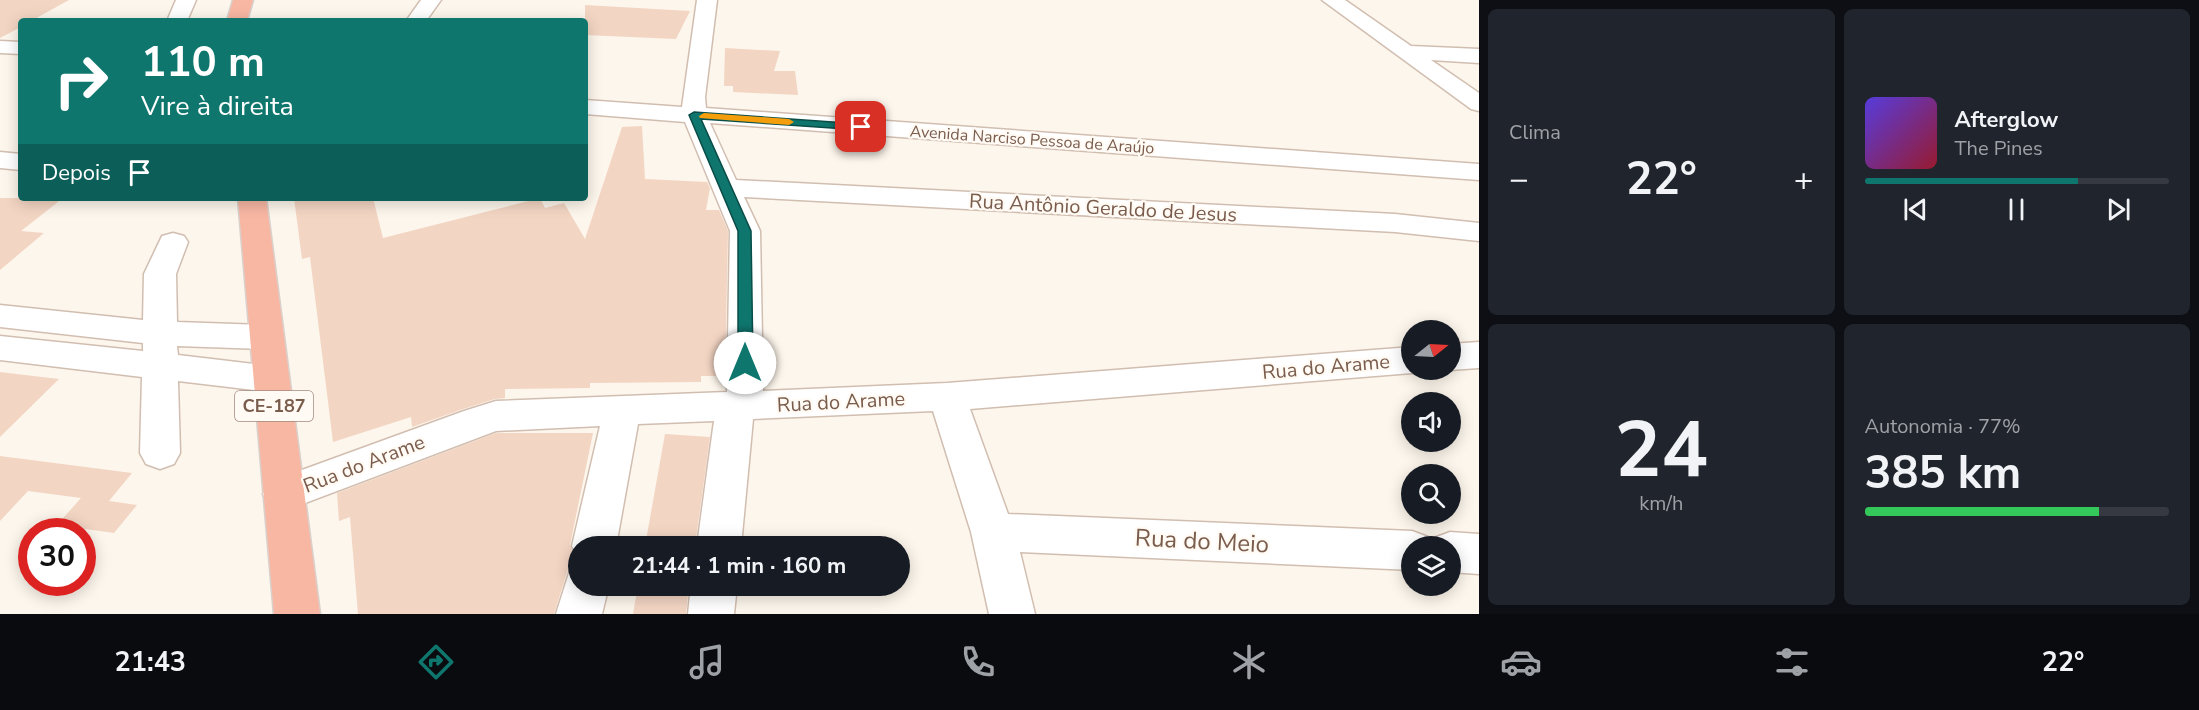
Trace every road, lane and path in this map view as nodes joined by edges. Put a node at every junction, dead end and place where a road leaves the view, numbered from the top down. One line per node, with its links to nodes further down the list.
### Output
1 (186, 0): 6 (street)
2 (243, 0): 7 (highway)
3 (431, 0): 8 (street)
4 (706, 0): 17 (street)
5 (1332, 0): 11 (street)
6 (178, 18)
7 (238, 18)
8 (418, 18)
9 (0, 47): 10 (street)
10 (18, 48)
11 (1408, 52): 12 (street); 16 (street)
12 (1479, 57)
13 (0, 60): 14 (street)
14 (18, 61)
15 (588, 89): 17 (street, Avenida Narciso Pessoa de Araújo)
16 (1479, 104)
17 (693, 106): 18 (street, Avenida Narciso Pessoa de Araújo); 19 (street, Avenida Narciso Pessoa de Araújo); 22 (street, Avenida Narciso Pessoa de Araújo); 23 (street)
18 (588, 107)
19 (1479, 153)
20 (0, 160): 21 (street)
21 (18, 162)
22 (1479, 172)
23 (726, 188): 25 (street, Rua Antônio Geraldo de Jesus); 36 (street)
24 (252, 201): 28 (highway, CE-187)
25 (1479, 232)
26 (172, 242): 30 (street)
27 (0, 316): 30 (street)
28 (266, 337): 30 (street); 34 (highway, CE-187)
29 (0, 348): 30 (street)
30 (160, 349): 34 (street); 38 (street)
31 (1479, 355): 32 (street)
32 (1461, 356)
33 (1401, 361): 35 (street, Rua do Arame)
34 (271, 379): 39 (highway, CE-187)
35 (947, 397): 36 (street, Rua do Arame); 40 (street)
36 (740, 407): 37 (street, Rua do Arame); 42 (street)
37 (622, 411): 39 (street, Rua do Arame); 41 (street)
38 (160, 453)
39 (284, 494): 48 (highway, CE-187)
40 (993, 532): 43 (street, Rua do Meio); 51 (street)
41 (596, 536)
42 (721, 536)
43 (1401, 551)
44 (1461, 553): 45 (street)
45 (1479, 554)
46 (583, 596): 49 (street)
47 (713, 596): 50 (street)
48 (297, 614)
49 (579, 614)
50 (711, 614)
51 (1012, 614)

